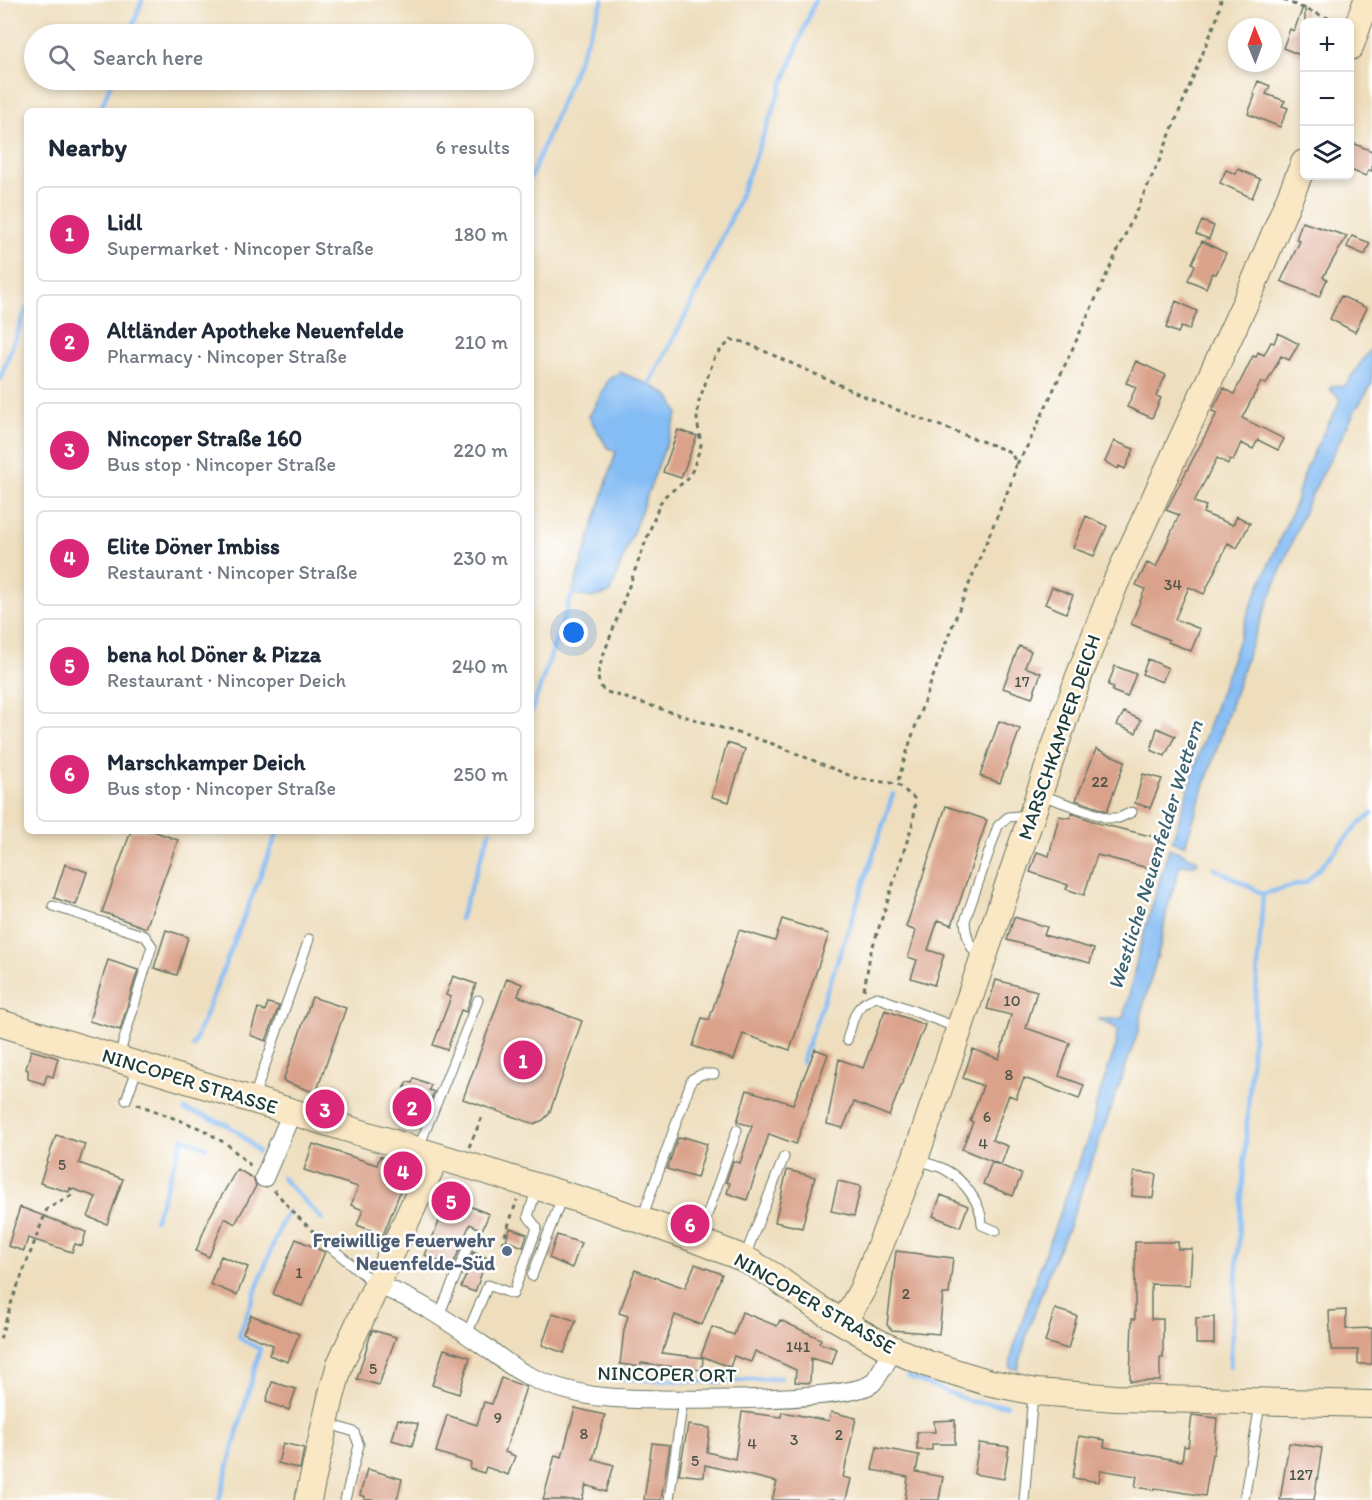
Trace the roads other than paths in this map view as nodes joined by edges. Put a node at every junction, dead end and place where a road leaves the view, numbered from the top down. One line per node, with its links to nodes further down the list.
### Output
1 (1367, 0): 2 (main road)
2 (1354, 36)
3 (1300, 175): 4 (main road, MARSCHKAMPER DEICH)
4 (1035, 805): 5 (lane); 10 (main road, MARSCHKAMPER DEICH)
5 (1132, 812)
6 (53, 906): 12 (lane)
7 (309, 939): 15 (lane)
8 (478, 1000): 18 (lane)
9 (0, 1023): 12 (main road, NINCOPER STRASSE)
10 (960, 1029): 11 (lane); 20 (main road, MARSCHKAMPER DEICH)
11 (847, 1040)
12 (128, 1062): 14 (lane); 15 (main road, NINCOPER STRASSE)
13 (714, 1074): 24 (lane)
14 (126, 1100)
15 (253, 1100): 16 (main road, NINCOPER STRASSE)
16 (292, 1112): 18 (main road, NINCOPER STRASSE); 21 (street)
17 (737, 1130): 26 (lane)
18 (427, 1154): 22 (main road, NINCOPER STRASSE); 31 (main road)
19 (784, 1156): 29 (lane)
20 (915, 1159): 25 (lane); 33 (main road, MARSCHKAMPER DEICH)
21 (264, 1178)
22 (531, 1185): 23 (main road, NINCOPER STRASSE); 34 (lane)
23 (563, 1195): 24 (main road, NINCOPER STRASSE); 30 (lane)
24 (642, 1220): 26 (main road, NINCOPER STRASSE)
25 (996, 1231)
26 (698, 1240): 29 (main road, NINCOPER STRASSE)
27 (328, 1246): 31 (lane)
28 (467, 1249): 32 (lane)
29 (744, 1259): 33 (main road, NINCOPER STRASSE)
30 (532, 1276)
31 (377, 1285): 32 (street, NINCOPER ORT); 40 (main road)
32 (439, 1315): 34 (street, NINCOPER ORT)
33 (844, 1322): 35 (main road, NINCOPER STRASSE)
34 (467, 1334): 37 (street, NINCOPER ORT)
35 (893, 1350): 36 (main road, NINCOPER STRASSE); 37 (street, NINCOPER ORT)
36 (1034, 1391): 38 (main road, NINCOPER STRASSE); 44 (lane)
37 (683, 1399): 43 (lane)
38 (1261, 1402): 39 (main road, NINCOPER STRASSE); 45 (lane)
39 (1372, 1404)
40 (325, 1422): 41 (main road); 42 (lane)
41 (308, 1500)
42 (345, 1500)
43 (669, 1500)
44 (1024, 1500)
45 (1244, 1500)

